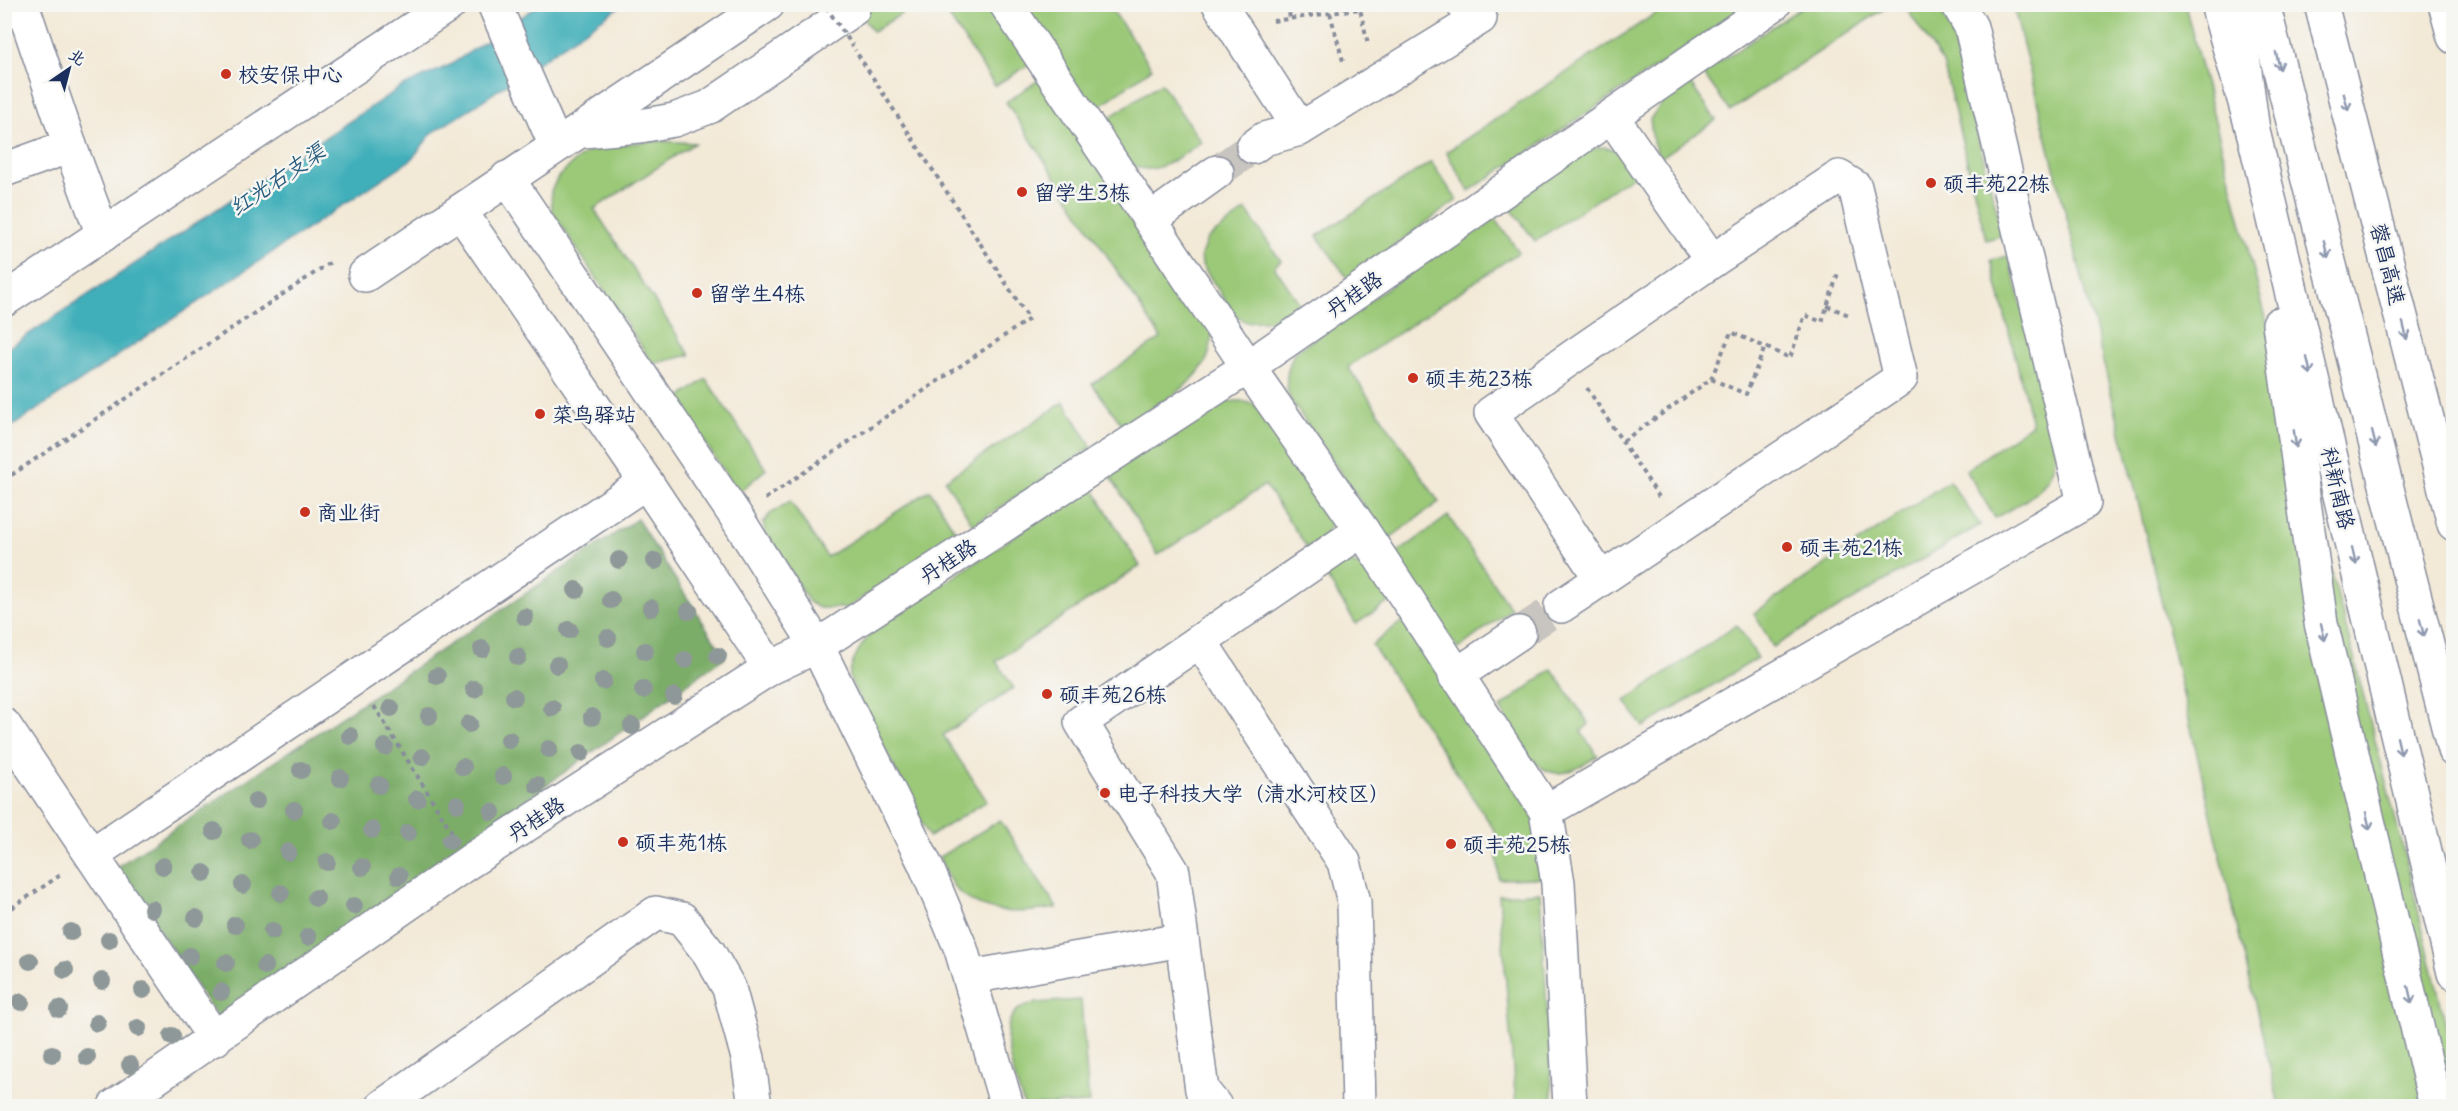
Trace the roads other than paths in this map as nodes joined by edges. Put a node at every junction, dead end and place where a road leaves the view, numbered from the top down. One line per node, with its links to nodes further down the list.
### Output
1 (22, 4): 21 (main road)
2 (450, 4): 28 (main road)
3 (768, 4): 20 (main road)
4 (1006, 4): 27 (main road)
5 (1463, 4): 18 (main road)
6 (1774, 4): 17 (main road, 丹桂路)
7 (1958, 4): 45 (main road)
8 (2217, 4): 19 (main road, 科新南路)
9 (2236, 4): 19 (main road)
10 (2263, 4): 44 (main road, one-way to 44)
11 (2320, 4): 34 (main road, 蓉昌高速, one-way to 34)
12 (2445, 4): 16 (main road)
13 (839, 8): 20 (main road)
14 (1226, 15): 18 (main road)
15 (499, 16): 20 (main road)
16 (2454, 37)
17 (1612, 117): 29 (main road); 32 (main road, 丹桂路)
18 (1300, 129): 22 (main road)
19 (2253, 131): 48 (main road, 科新南路, one-way to 48); 58 (main road, one-way to 58)
20 (567, 138): 25 (main road)
21 (70, 146): 23 (main road); 28 (main road)
22 (1253, 147)
23 (4, 170)
24 (1216, 172): 27 (main road)
25 (507, 178): 26 (main road); 40 (main road)
26 (460, 211): 30 (main road); 33 (main road)
27 (1150, 220): 32 (main road)
28 (103, 235): 31 (main road)
29 (1712, 261): 36 (main road); 36 (main road)
30 (364, 275)
31 (7, 291)
32 (1248, 367): 35 (main road); 40 (main road, 丹桂路)
33 (646, 482): 41 (main road); 46 (main road)
34 (2454, 524)
35 (1362, 530): 39 (main road); 42 (main road)
36 (1601, 579): 37 (main road)
37 (1561, 606)
38 (1519, 633): 42 (main road)
39 (1200, 641): 47 (main road); 56 (main road)
40 (817, 646): 41 (main road, 丹桂路); 49 (main road)
41 (770, 668): 50 (main road, 丹桂路)
42 (1455, 676): 45 (main road)
43 (4, 725): 46 (main road)
44 (2454, 750)
45 (1546, 811): 57 (main road)
46 (97, 851): 50 (main road)
47 (1182, 940): 49 (main road); 55 (main road)
48 (2454, 973)
49 (970, 977): 54 (main road)
50 (215, 1039): 51 (main road, 丹桂路)
51 (133, 1102)
52 (382, 1107): 53 (main road)
53 (756, 1107)
54 (1007, 1107)
55 (1215, 1107)
56 (1359, 1107)
57 (1569, 1107)
58 (2436, 1107)

